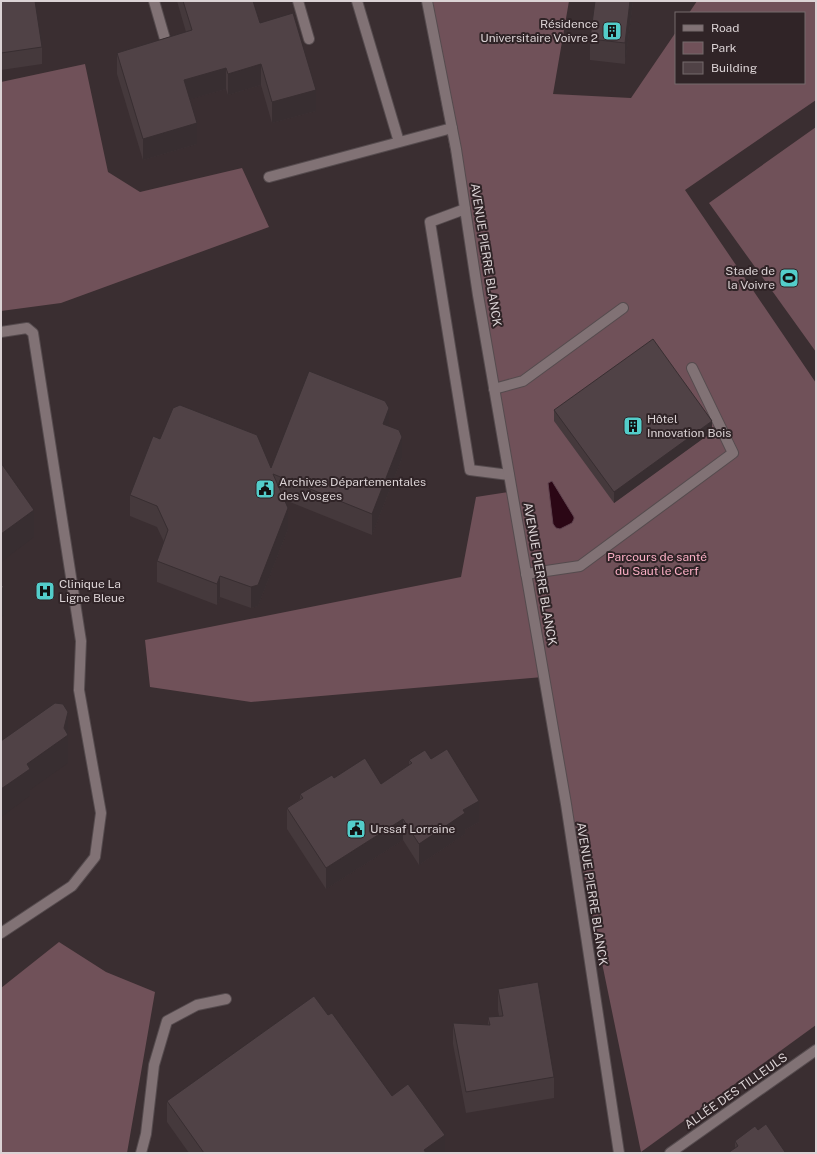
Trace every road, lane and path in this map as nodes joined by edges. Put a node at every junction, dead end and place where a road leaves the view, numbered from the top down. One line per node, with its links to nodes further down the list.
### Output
1 (154, 1): 6 (street)
2 (298, 1): 5 (street)
3 (357, 1): 8 (street)
4 (427, 1): 7 (street, AVENUE PIERRE BLANCK)
5 (309, 39)
6 (167, 46)
7 (452, 128): 8 (street); 10 (street, AVENUE PIERRE BLANCK)
8 (399, 142): 9 (street)
9 (269, 177)
10 (465, 209): 14 (street, AVENUE PIERRE BLANCK); 15 (street)
11 (623, 308): 14 (street)
12 (1, 332): 17 (street)
13 (692, 368): 16 (street)
14 (494, 389): 15 (street, AVENUE PIERRE BLANCK)
15 (509, 475): 16 (street, AVENUE PIERRE BLANCK)
16 (526, 574): 21 (street, AVENUE PIERRE BLANCK)
17 (1, 933)
18 (226, 999): 20 (street)
19 (816, 1051): 22 (street, ALLÉE DES TILLEULS)
20 (141, 1153)
21 (619, 1153)
22 (670, 1153)

